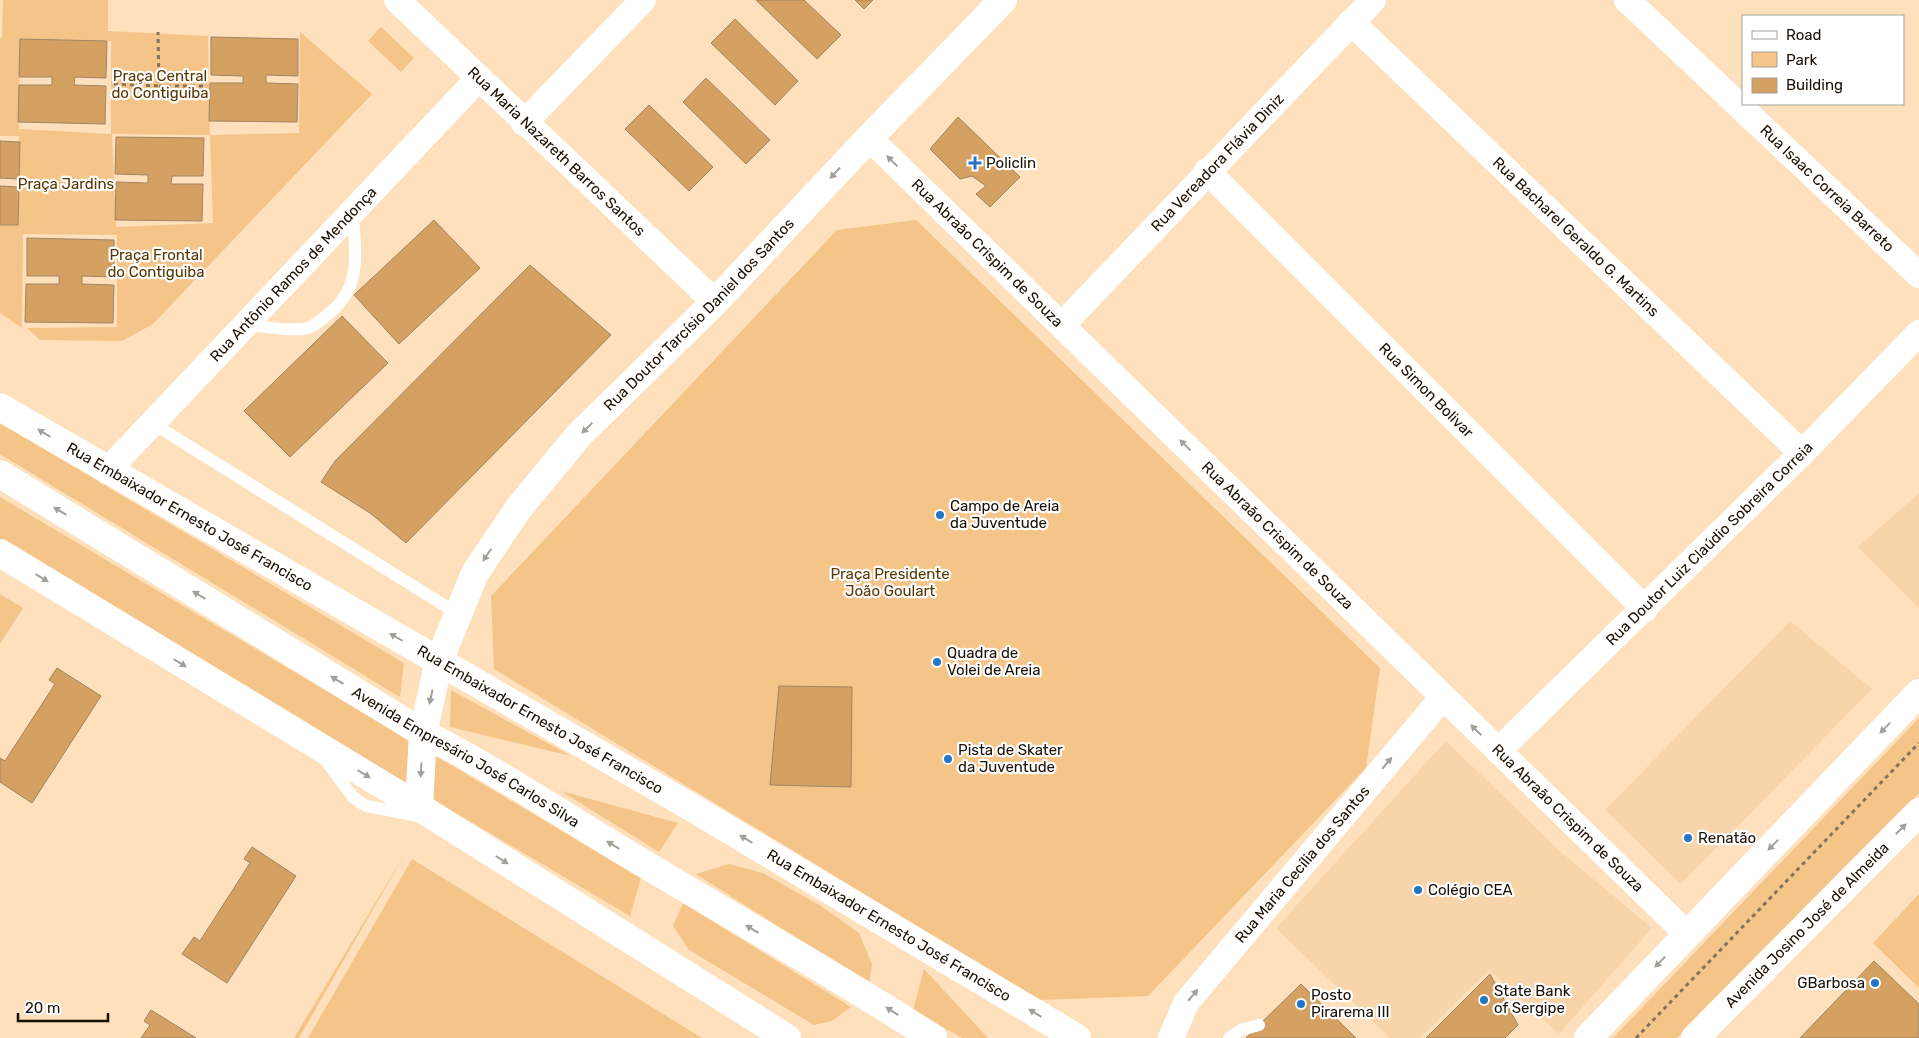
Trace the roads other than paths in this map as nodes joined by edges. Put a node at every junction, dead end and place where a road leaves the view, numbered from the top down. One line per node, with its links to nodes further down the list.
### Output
1 (397, 0): 7 (street, Rua Maria Nazareth Barros Santos)
2 (643, 0): 8 (street)
3 (1003, 0): 9 (main road, Rua Doutor Tarcísio Daniel dos Santos)
4 (1373, 0): 6 (street, Rua Vereadora Flávia Diniz)
5 (1627, 0): 12 (street, Rua Isaac Correia Barreto)
6 (1351, 22): 10 (street, Rua Vereadora Flávia Diniz); 19 (street, Rua Bacharel Geraldo G. Martins)
7 (479, 78): 8 (street, Rua Maria Nazareth Barros Santos); 11 (street, Rua Antônio Ramos de Mendonça)
8 (524, 123): 13 (street, Rua Maria Nazareth Barros Santos)
9 (868, 138): 13 (main road, Rua Doutor Tarcísio Daniel dos Santos, one-way to 13); 15 (street, Rua Abraão Crispim de Souza, one-way to 9)
10 (1207, 170): 15 (street, Rua Vereadora Flávia Diniz); 23 (street, Rua Simon Bolivar)
11 (353, 211): 14 (street, Rua Antônio Ramos de Mendonça); 14 (lane)
12 (1919, 275)
13 (715, 302): 24 (main road, Rua Doutor Tarcísio Daniel dos Santos, one-way to 24)
14 (244, 325): 18 (street, Rua Antônio Ramos de Mendonça)
15 (1062, 325): 27 (street, Rua Abraão Crispim de Souza, one-way to 15)
16 (1919, 333): 19 (street, Rua Doutor Luiz Claúdio Sobreira Correia)
17 (0, 407): 20 (main road, Rua Embaixador Ernesto José Francisco, one-way to 17)
18 (152, 422): 20 (street, Rua Antônio Ramos de Mendonça); 24 (lane)
19 (1802, 453): 23 (street, Rua Doutor Luiz Claúdio Sobreira Correia)
20 (107, 470): 25 (main road, Rua Embaixador Ernesto José Francisco, one-way to 20)
21 (0, 474): 28 (main road, Avenida Empresário José Carlos Silva, one-way to 21)
22 (0, 553): 29 (main road, one-way to 29)
23 (1645, 609): 30 (street, Rua Doutor Luiz Claúdio Sobreira Correia)
24 (458, 614): 25 (main road, Rua Doutor Tarcísio Daniel dos Santos)
25 (439, 661): 28 (main road, Rua Doutor Tarcísio Daniel dos Santos, one-way to 28); 37 (main road, Rua Embaixador Ernesto José Francisco, one-way to 25)
26 (1919, 693): 33 (main road, one-way to 33)
27 (1443, 697): 30 (street, Rua Abraão Crispim de Souza, one-way to 27); 38 (street, Rua Maria Cecília dos Santos, one-way to 27)
28 (424, 733): 32 (main road, Rua Doutor Tarcísio Daniel dos Santos, one-way to 32); 36 (main road, Avenida Empresário José Carlos Silva, one-way to 28)
29 (312, 743): 32 (main road, one-way to 32); 32 (lane)
30 (1498, 751): 33 (street, Rua Abraão Crispim de Souza)
31 (1919, 812): 41 (main road, Avenida Josino José de Almeida, one-way to 31)
32 (430, 814): 35 (main road, one-way to 35)
33 (1687, 934): 40 (main road, one-way to 40)
34 (1260, 1025): 39 (lane)
35 (787, 1038)
36 (933, 1038)
37 (1077, 1038)
38 (1171, 1038)
39 (1230, 1038)
40 (1588, 1038)
41 (1695, 1038)

